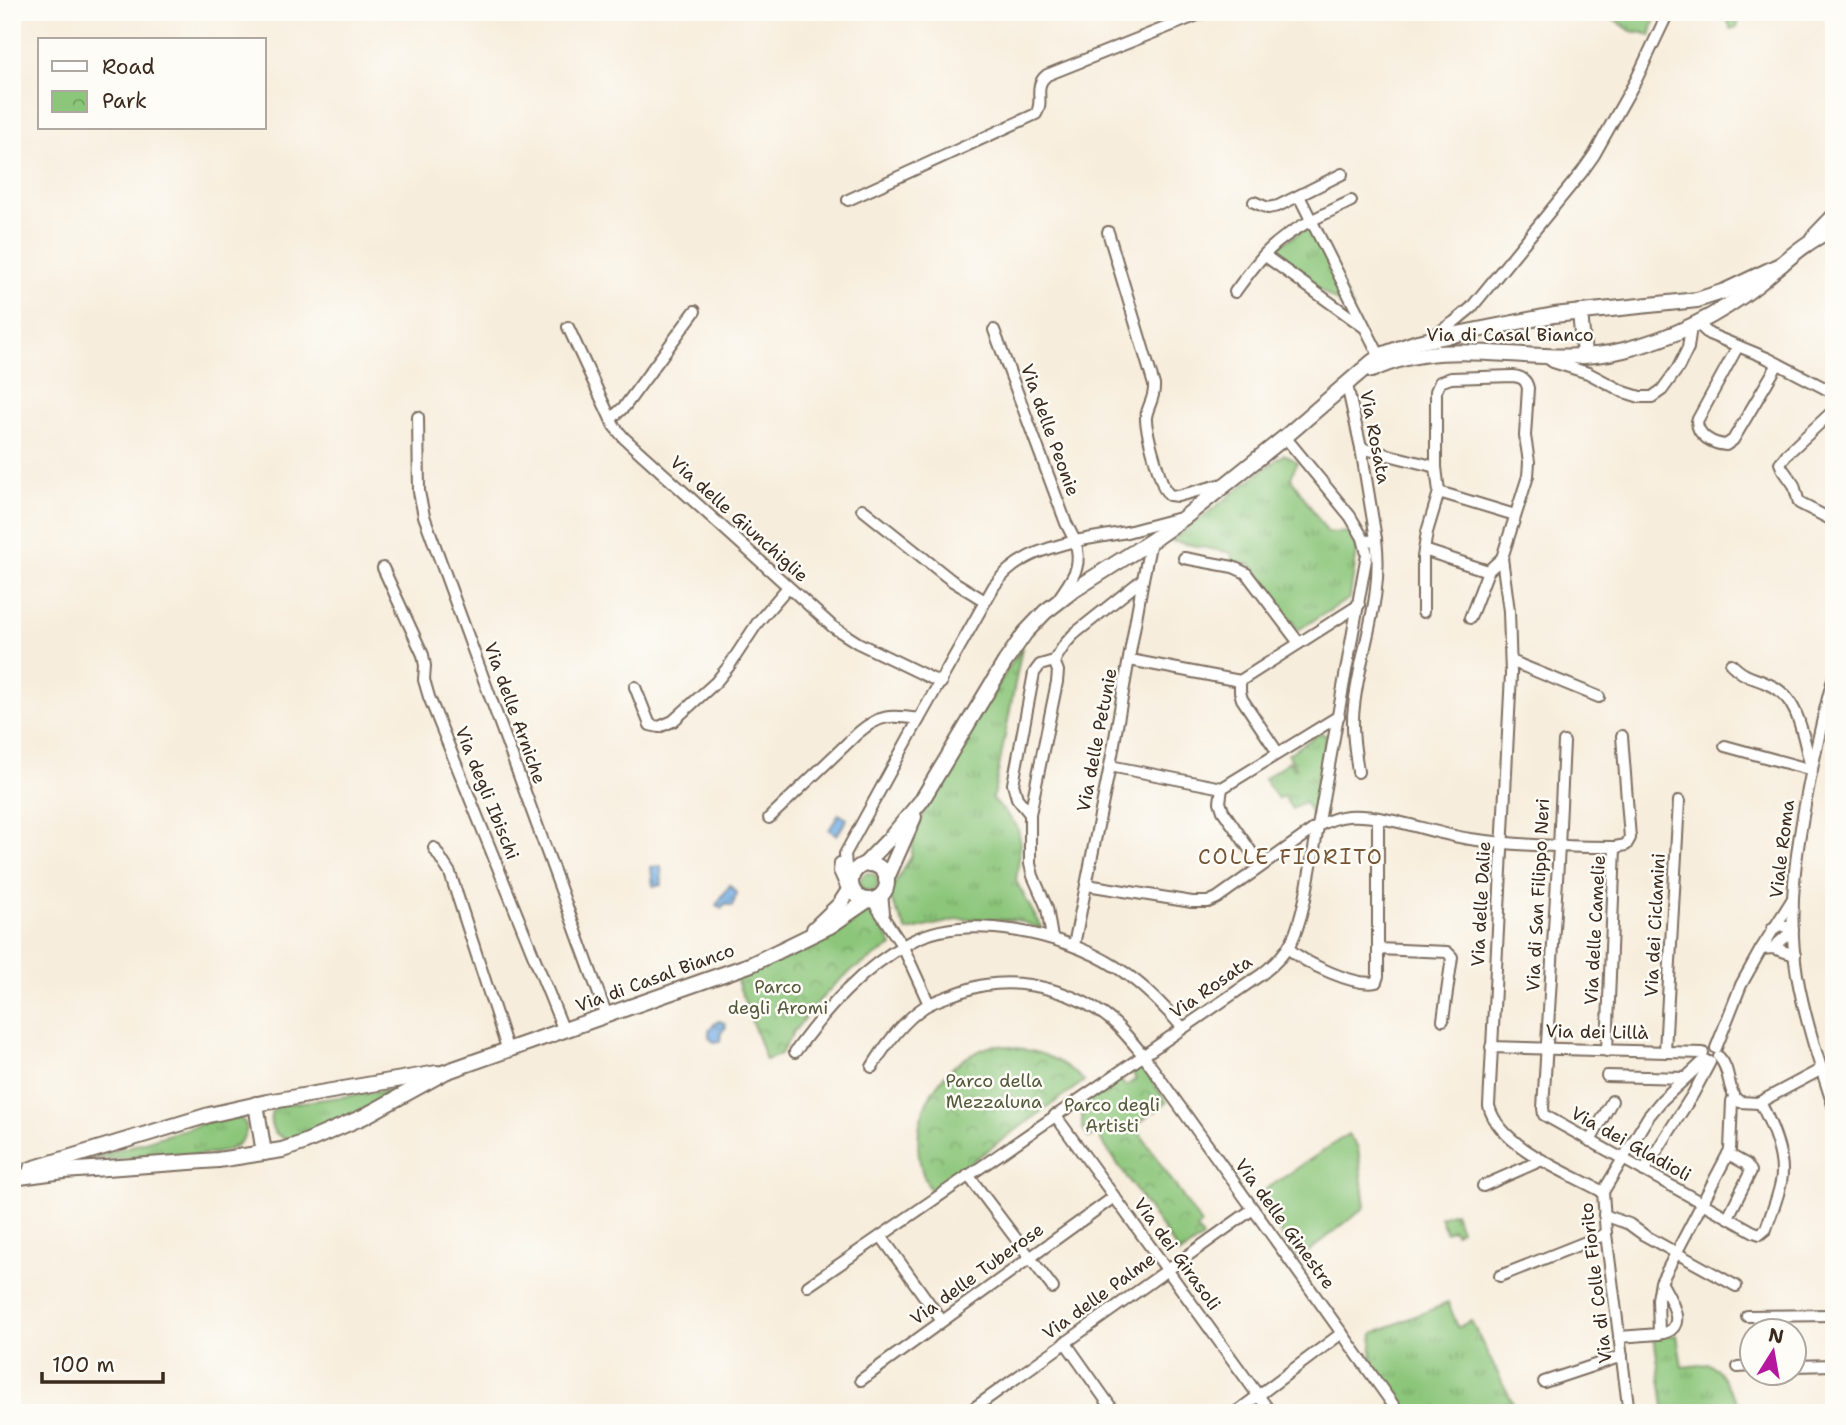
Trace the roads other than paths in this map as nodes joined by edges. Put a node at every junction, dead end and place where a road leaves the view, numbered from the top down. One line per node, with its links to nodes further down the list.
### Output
1 (1205, 12): 5 (street)
2 (1664, 15): 16 (street)
3 (1342, 174): 4 (street)
4 (1300, 196): 7 (street); 9 (street)
5 (848, 200)
6 (1351, 201): 9 (street)
7 (1254, 202)
8 (1834, 213): 12 (street)
9 (1312, 220): 13 (street); 22 (street)
10 (1834, 229): 12 (main road, Via di Casal Bianco)
11 (1108, 232): 38 (street)
12 (1802, 246): 14 (main road, Via di Casal Bianco)
13 (1264, 255): 15 (street); 22 (street)
14 (1782, 264): 18 (main road, Via di Casal Bianco); 20 (main road, Via di Casal Bianco)
15 (1236, 292)
16 (1471, 308): 21 (street); 24 (street)
17 (695, 311): 34 (street)
18 (1580, 312): 21 (main road, Via di Casal Bianco); 26 (main road)
19 (568, 327): 34 (street, Via delle Giunchiglie)
20 (1698, 327): 25 (street); 26 (main road, Via di Casal Bianco); 27 (street)
21 (1483, 328): 24 (main road, Via di Casal Bianco)
22 (1366, 329): 28 (street)
23 (994, 330): 45 (street, Via delle Peonie)
24 (1428, 340): 28 (main road, Via di Casal Bianco)
25 (1738, 346): 29 (street); 29 (street)
26 (1584, 355): 27 (main road, Via di Casal Bianco)
27 (1543, 356): 30 (main road, Via di Casal Bianco)
28 (1380, 357): 30 (main road, Via di Casal Bianco)
29 (1778, 364): 31 (street)
30 (1347, 385): 35 (main road, Via di Casal Bianco); 36 (street, Via Rosata)
31 (1834, 393)
32 (1834, 411): 43 (street)
33 (418, 417): 109 (street, Via delle Arniche)
34 (611, 419): 54 (street, Via delle Giunchiglie)
35 (1286, 437): 38 (main road, Via di Casal Bianco); 44 (street)
36 (1361, 448): 37 (street); 44 (street, Via Rosata)
37 (1436, 467): 39 (street); 41 (street)
38 (1229, 482): 42 (main road, Via di Casal Bianco)
39 (1439, 492): 41 (street); 47 (street)
40 (862, 509): 55 (street)
41 (1516, 515): 50 (street)
42 (1185, 517): 45 (street, Via di Casal Bianco); 46 (main road, Via di Casal Bianco)
43 (1833, 518)
44 (1371, 540): 57 (street, Via Rosata); 78 (street, Via Rosata)
45 (1075, 541): 55 (street, Via di Casal Bianco); 56 (street, Via di Casal Bianco)
46 (1152, 541): 48 (main road, Via di Casal Bianco); 53 (street, Via delle Petunie)
47 (1424, 550): 52 (street); 58 (street)
48 (1124, 558): 53 (street); 56 (main road, Via di Casal Bianco)
49 (1184, 558): 60 (street)
50 (1502, 558): 52 (street); 63 (street, Via delle Dalie)
51 (383, 568): 112 (street, Via degli Ibischi)
52 (1488, 571): 59 (street)
53 (1143, 579): 61 (street, Via delle Petunie); 62 (street)
54 (788, 587): 67 (street, Via delle Giunchiglie); 68 (street)
55 (985, 601): 67 (street, Via di Casal Bianco)
56 (1054, 604): 80 (main road, Via di Casal Bianco)
57 (1359, 605): 60 (street); 70 (street, Via Rosata)
58 (1423, 612)
59 (1470, 618)
60 (1299, 643): 66 (street)
61 (1130, 660): 66 (street); 76 (street, Via delle Petunie)
62 (1055, 661): 82 (street); 82 (street)
63 (1511, 661): 69 (street); 86 (street, Via delle Dalie)
64 (1731, 664): 77 (street)
65 (1834, 676): 77 (street, Viale Roma)
66 (1240, 681): 75 (street)
67 (941, 683): 71 (street, Via di Casal Bianco)
68 (635, 687)
69 (1599, 697)
70 (1339, 716): 75 (street); 85 (street, Via Rosata)
71 (919, 719): 83 (street); 90 (street, Via di Casal Bianco)
72 (1622, 736): 88 (street, Via delle Camelie)
73 (1564, 742): 87 (street, Via di San Filippo Neri)
74 (1725, 746): 77 (street)
75 (1278, 753): 79 (street)
76 (1110, 766): 79 (street); 94 (street, Via delle Petunie)
77 (1812, 770): 97 (street, Viale Roma)
78 (1358, 772)
79 (1222, 788): 92 (street)
80 (922, 800): 91 (main road, Via di Casal Bianco); 93 (main road)
81 (1679, 802): 117 (street, Via dei Ciclamini)
82 (1030, 814): 100 (street)
83 (769, 818)
84 (1378, 819): 85 (street); 86 (street); 106 (street)
85 (1318, 826): 92 (street); 104 (street, Via Rosata)
86 (1502, 843): 87 (street); 113 (street, Via delle Dalie)
87 (1559, 847): 88 (street); 114 (street, Via di San Filippo Neri)
88 (1615, 847): 116 (street, Via delle Camelie)
89 (434, 848): 115 (street)
90 (848, 849): 91 (street); 95 (street)
91 (868, 861): 93 (main road); 95 (main road)
92 (1261, 866): 94 (street)
93 (886, 880): 96 (main road)
94 (1087, 885): 102 (street, Via delle Petunie)
95 (850, 886): 96 (main road); 101 (main road)
96 (874, 898): 101 (main road, Via di Casal Bianco); 103 (street)
97 (1792, 900): 98 (street, Via di Colle Fiorito); 99 (street, Viale Roma)
98 (1773, 928): 99 (street); 105 (street, Via di Colle Fiorito)
99 (1793, 930): 105 (street, Via di Colle Fiorito); 107 (street, Viale Roma)
100 (1052, 939): 102 (street); 103 (street)
101 (803, 940): 109 (main road, Via di Casal Bianco)
102 (1074, 945): 111 (street)
103 (903, 947): 108 (street); 118 (street)
104 (1289, 948): 106 (street); 111 (street, Via Rosata)
105 (1767, 948): 107 (street); 120 (street, Via di Colle Fiorito)
106 (1378, 949): 110 (street)
107 (1795, 955): 122 (street, Viale Roma)
108 (929, 1004): 119 (street, Via delle Ginestre); 121 (street, Via delle Ginestre)
109 (607, 1016): 112 (main road, Via di Casal Bianco)
110 (1443, 1020)
111 (1183, 1028): 119 (street, Via Rosata)
112 (564, 1031): 115 (main road, Via di Casal Bianco)
113 (1491, 1047): 114 (street, Via dei Lillà); 136 (street, Via delle Dalie)
114 (1547, 1049): 116 (street, Via dei Lillà); 132 (street, Via dei Gladioli)
115 (508, 1051): 123 (main road, Via di Casal Bianco)
116 (1607, 1051): 117 (street, Via dei Lillà)
117 (1665, 1051): 120 (street, Via dei Lillà)
118 (795, 1052)
119 (1143, 1055): 131 (street, Via Rosata); 144 (street, Via delle Ginestre)
120 (1711, 1056): 125 (street, Via di Colle Fiorito); 126 (street); 137 (street)
121 (872, 1067)
122 (1822, 1069): 128 (street); 130 (street, Viale Roma)
123 (445, 1072): 129 (main road, Via di Casal Bianco); 133 (main road, Via di Casal Bianco)
124 (1607, 1076): 125 (street)
125 (1685, 1078): 135 (street, Via di Colle Fiorito)
126 (1735, 1098): 128 (street); 134 (street)
127 (1612, 1101): 132 (street)
128 (1760, 1102): 146 (street, Via dei Gladioli)
129 (256, 1104): 133 (main road); 139 (main road, Via di Casal Bianco)
130 (1834, 1108)
131 (1055, 1115): 138 (street, Via Rosata); 142 (street, Via dei Girasoli)
132 (1590, 1141): 135 (street, Via dei Gladioli)
133 (264, 1153): 139 (main road, Via di Casal Bianco)
134 (1728, 1154): 143 (street); 146 (street)
135 (1622, 1159): 137 (street, Via dei Gladioli); 141 (street, Via di Colle Fiorito)
136 (1542, 1160): 140 (street); 141 (street, Via delle Dalie)
137 (1644, 1171): 143 (street, Via dei Gladioli)
138 (968, 1175): 148 (street, Via Rosata); 150 (street)
139 (12, 1176)
140 (1483, 1186)
141 (1603, 1192): 145 (street, Via di Colle Fiorito)
142 (1114, 1197): 150 (street, Via delle Tuberose); 151 (street, Via dei Girasoli)
143 (1702, 1203): 146 (street, Via dei Gladioli); 149 (street)
144 (1253, 1209): 151 (street, Via delle Palme); 160 (street, Via delle Ginestre)
145 (1604, 1215): 147 (street, Via di Colle Fiorito); 149 (street)
146 (1728, 1217)
147 (1606, 1234): 152 (street); 162 (street, Via di Colle Fiorito)
148 (881, 1236): 154 (street, Via Rosata); 159 (street)
149 (1675, 1253): 153 (street); 155 (street)
150 (1030, 1258): 156 (street); 159 (street, Via delle Tuberose)
151 (1166, 1269): 163 (street, Via delle Palme); 169 (street, Via dei Girasoli)
152 (1500, 1276)
153 (1661, 1282): 161 (street); 161 (street)
154 (808, 1286)
155 (1737, 1286)
156 (1053, 1288)
157 (1834, 1315): 158 (street)
158 (1747, 1316)
159 (942, 1321): 167 (street, Via delle Tuberose)
160 (1342, 1333): 169 (street); 174 (street, Via delle Ginestre)
161 (1660, 1334): 162 (street)
162 (1619, 1337): 164 (street, Via di Colle Fiorito)
163 (1065, 1342): 170 (street); 171 (street, Via delle Palme)
164 (1622, 1356): 168 (street); 175 (street, Via di Colle Fiorito)
165 (1834, 1365): 166 (street)
166 (1808, 1366)
167 (861, 1380)
168 (1544, 1382)
169 (1259, 1396): 172 (street); 173 (street, Via dei Girasoli)
170 (1108, 1411)
171 (967, 1413)
172 (1235, 1413)
173 (1271, 1413)
174 (1399, 1413)
175 (1629, 1413)

